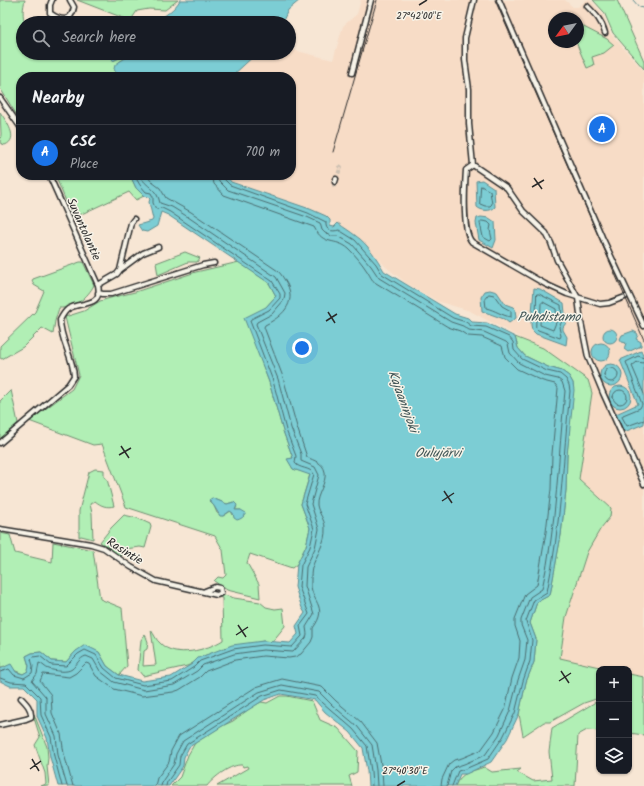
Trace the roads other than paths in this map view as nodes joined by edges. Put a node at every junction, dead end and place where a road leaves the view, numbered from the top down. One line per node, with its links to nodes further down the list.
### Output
1 (52, 0): 7 (street)
2 (70, 0): 8 (street)
3 (371, 0): 10 (street)
4 (474, 0): 13 (street)
5 (499, 0): 23 (street)
6 (587, 6): 9 (street)
7 (54, 16)
8 (71, 16)
9 (605, 33)
10 (352, 73)
11 (0, 98): 12 (street)
12 (16, 121)
13 (473, 165): 22 (street); 22 (street)
14 (51, 180): 19 (street, Suvantolantie)
15 (134, 218): 18 (street)
16 (158, 247): 18 (street)
17 (214, 263): 20 (street)
18 (120, 270): 19 (street)
19 (98, 285): 20 (street, Suvantolantie)
20 (98, 293): 24 (street)
21 (625, 297): 22 (street)
22 (578, 298): 25 (street)
23 (644, 326)
24 (0, 443)
25 (644, 484)
26 (0, 529): 27 (street, Rasintie)
27 (205, 591): 27 (street, Rasintie)
28 (21, 698): 29 (street)
29 (0, 725)

